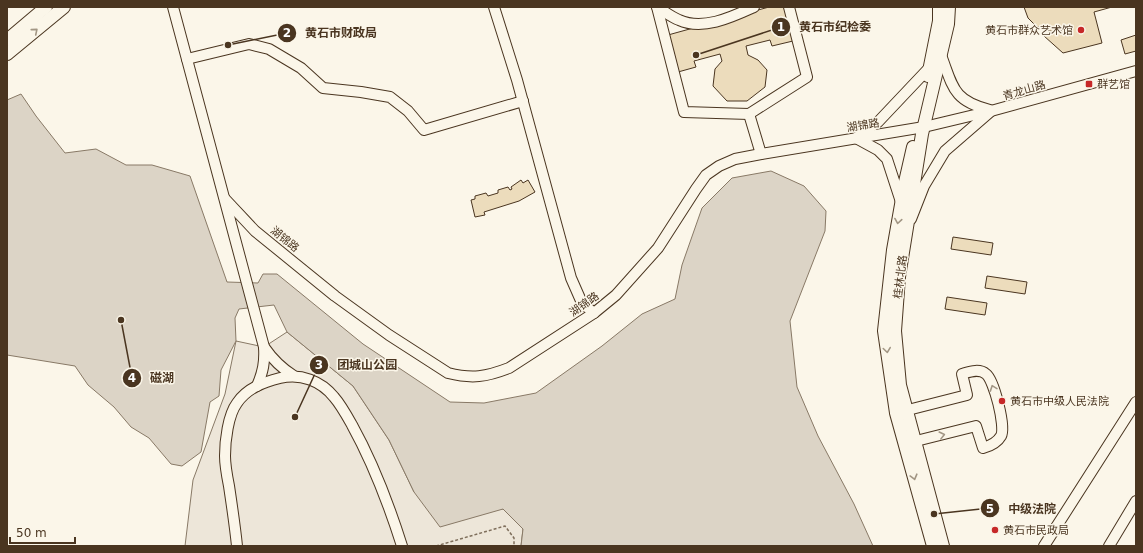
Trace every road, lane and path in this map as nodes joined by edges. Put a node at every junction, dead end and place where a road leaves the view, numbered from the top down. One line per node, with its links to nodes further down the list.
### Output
1 (46, 7): 10 (main road)
2 (64, 7): 11 (main road, one-way to 2)
3 (173, 7): 13 (street)
4 (494, 7): 16 (street)
5 (657, 7): 6 (street); 18 (street)
6 (754, 7)
7 (789, 7): 18 (street)
8 (939, 7): 14 (main road, 桂林北路)
9 (949, 7): 12 (main road, 桂林北路)
10 (7, 40)
11 (7, 54)
12 (941, 55): 17 (street); 19 (main road, 桂林北路)
13 (187, 59): 16 (street); 22 (street)
14 (930, 67): 19 (main road, 桂林北路); 20 (street)
15 (1136, 71): 17 (street, 青龙山路)
16 (523, 101): 25 (street)
17 (992, 111): 19 (street, 青龙山路); 24 (street)
18 (749, 114): 21 (street)
19 (921, 128): 20 (street, 湖锦路); 23 (main road, 桂林北路); 24 (main road, 桂林北路)
20 (856, 138): 21 (street, 湖锦路); 23 (street)
21 (761, 154): 25 (street, 湖锦路)
22 (225, 199): 25 (street, 湖锦路); 26 (street)
23 (901, 203): 30 (main road, 桂林北路, one-way to 30)
24 (907, 229): 30 (main road, 桂林北路)
25 (594, 313)
26 (264, 347): 27 (street); 28 (street)
27 (294, 376): 28 (street); 35 (street)
28 (257, 386): 34 (street)
29 (1136, 402): 33 (street)
30 (901, 412): 31 (main road, 桂林北路); 31 (street, one-way to 30)
31 (909, 442): 38 (main road, 桂林北路, one-way to 38); 39 (main road, 桂林北路)
32 (1136, 501): 41 (street)
33 (1046, 543): 40 (street)
34 (237, 546)
35 (402, 546)
36 (436, 546): 37 (path)
37 (514, 546)
38 (933, 546)
39 (943, 546)
40 (1057, 546)
41 (1109, 546)

